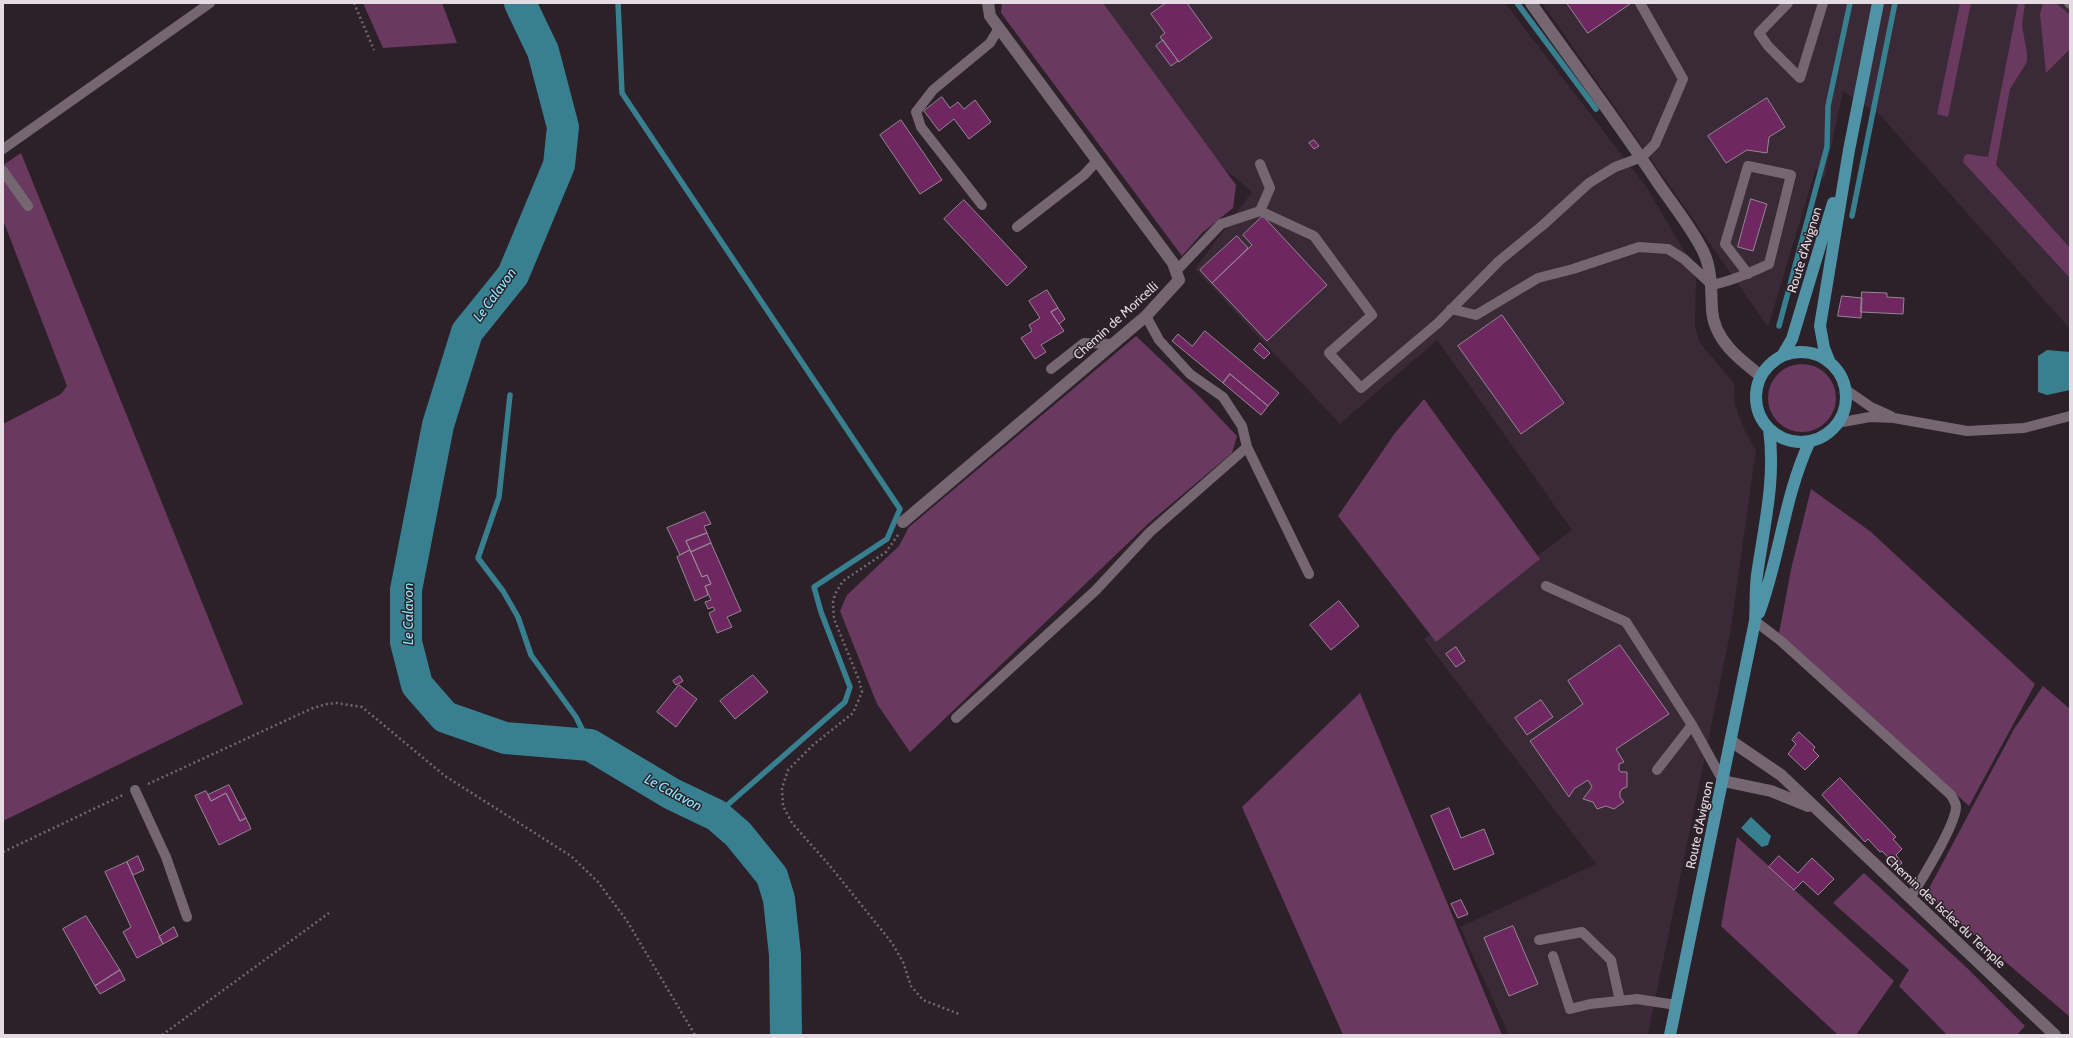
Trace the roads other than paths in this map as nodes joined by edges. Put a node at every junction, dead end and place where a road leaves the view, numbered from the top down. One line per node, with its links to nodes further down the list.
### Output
1 (210, 3): 9 (lane)
2 (988, 3): 8 (street)
3 (1530, 3): 11 (street)
4 (1640, 3): 11 (lane)
5 (1788, 3): 6 (lane)
6 (1823, 3)
7 (1878, 3): 10 (main road, Route d'Avignon)
8 (999, 28): 12 (street); 15 (lane)
9 (3, 149)
10 (1849, 150): 25 (main road, Route d'Avignon); 26 (main road, Route d'Avignon)
11 (1642, 157): 21 (street); 22 (lane)
12 (1097, 161): 18 (lane); 19 (street)
13 (1260, 164): 17 (lane)
14 (3, 171): 16 (lane)
15 (982, 205)
16 (28, 206)
17 (1260, 211): 19 (lane); 22 (lane)
18 (1017, 227)
19 (1176, 271): 23 (street, Chemin de Moricelli)
20 (1748, 274): 20 (lane); 21 (lane)
21 (1712, 285): 22 (lane); 28 (street)
22 (1451, 309)
23 (1146, 316): 24 (street, Chemin de Moricelli); 35 (lane)
24 (1113, 344): 27 (lane); 36 (street, Chemin de Moricelli)
25 (1782, 356): 26 (main road); 28 (main road)
26 (1830, 363): 29 (main road)
27 (1051, 369)
28 (1761, 376): 33 (main road)
29 (1845, 389): 31 (lane); 32 (main road)
30 (2070, 416): 31 (lane)
31 (1894, 418): 32 (lane)
32 (1837, 423): 34 (main road)
33 (1769, 430): 34 (main road); 39 (main road, Route d'Avignon)
34 (1810, 441): 39 (main road, Route d'Avignon)
35 (1247, 447): 37 (lane); 40 (lane)
36 (903, 522)
37 (1310, 574)
38 (1546, 586): 41 (lane)
39 (1755, 621): 42 (main road, Route d'Avignon); 47 (lane)
40 (956, 718)
41 (1692, 725): 43 (lane); 44 (lane)
42 (1731, 741): 44 (main road, Route d'Avignon); 46 (street, Chemin des Iscles du Temple)
43 (1657, 770)
44 (1723, 781): 46 (street, Chemin des Iscles du Temple); 52 (main road, Route d'Avignon)
45 (135, 790): 48 (lane)
46 (1816, 810): 47 (street, Chemin des Iscles du Temple)
47 (1910, 898): 54 (street, Chemin des Iscles du Temple)
48 (187, 917)
49 (1539, 940): 51 (lane)
50 (1553, 956): 51 (lane)
51 (1620, 1001): 52 (lane)
52 (1676, 1005): 53 (main road, Route d'Avignon)
53 (1670, 1035)
54 (2055, 1035)

